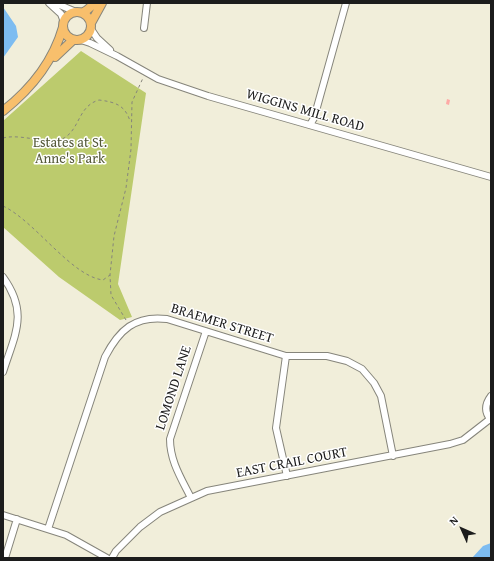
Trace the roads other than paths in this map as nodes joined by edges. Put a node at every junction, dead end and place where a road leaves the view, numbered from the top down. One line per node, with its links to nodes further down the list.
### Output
1 (49, 3): 8 (street)
2 (55, 3): 7 (street)
3 (95, 3): 7 (main road)
4 (102, 3): 9 (main road)
5 (147, 3): 10 (street)
6 (346, 3): 15 (street)
7 (79, 12): 8 (main road); 9 (main road)
8 (64, 24): 11 (main road); 13 (main road)
9 (91, 26): 11 (main road); 12 (street, WIGGINS MILL ROAD)
10 (144, 28)
11 (77, 40): 12 (street, WIGGINS MILL ROAD); 13 (main road)
12 (117, 56): 15 (street, WIGGINS MILL ROAD)
13 (49, 63): 14 (main road)
14 (3, 110)
15 (310, 125): 16 (street, WIGGINS MILL ROAD)
16 (491, 177)
17 (3, 277): 20 (street)
18 (206, 331): 19 (street, BRAEMER STREET); 25 (street, LOMOND LANE); 28 (street, BRAEMER STREET)
19 (286, 356): 23 (street, BRAEMER STREET); 24 (street)
20 (3, 372)
21 (491, 396): 22 (street, EAST CRAIL COURT)
22 (490, 420): 23 (street, EAST CRAIL COURT)
23 (393, 456): 24 (street, EAST CRAIL COURT)
24 (287, 476): 25 (street, EAST CRAIL COURT)
25 (191, 498): 31 (street, EAST CRAIL COURT)
26 (3, 515): 27 (street)
27 (16, 519): 28 (street); 29 (street)
28 (48, 529): 30 (street)
29 (5, 558)
30 (107, 558)
31 (112, 558)

